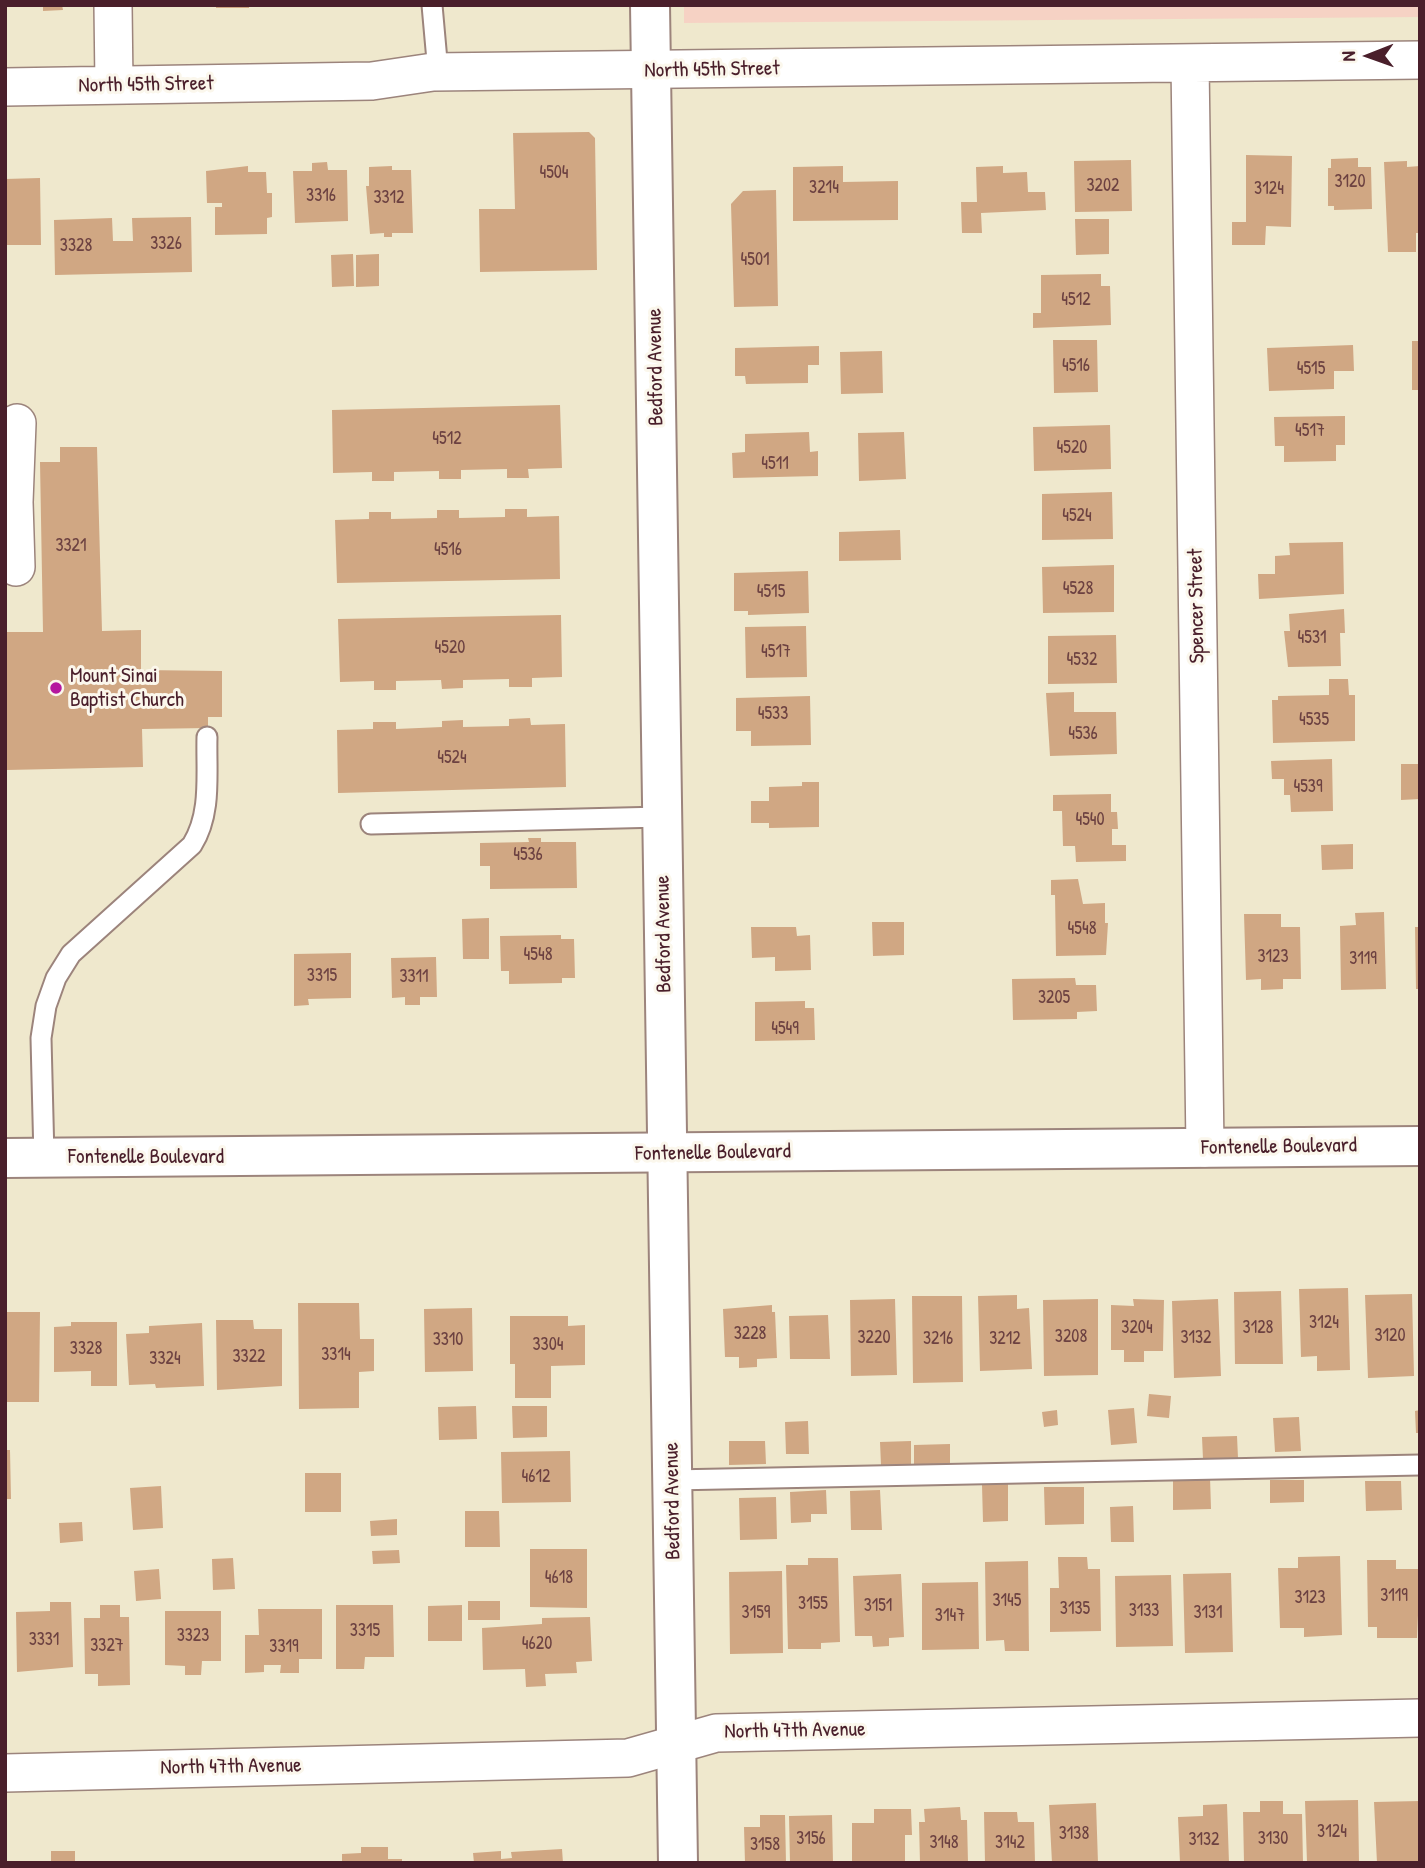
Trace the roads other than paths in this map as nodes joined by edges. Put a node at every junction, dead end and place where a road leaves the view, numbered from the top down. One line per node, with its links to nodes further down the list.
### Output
1 (113, 5): 8 (street)
2 (432, 5): 7 (lane)
3 (650, 5): 6 (street, Bedford Avenue)
4 (1420, 60): 5 (street, North 45th Street)
5 (1190, 63): 6 (street, North 45th Street); 17 (street, Spencer Street)
6 (651, 71): 7 (street, North 45th Street); 14 (street, Bedford Avenue)
7 (438, 72): 8 (street, North 45th Street)
8 (114, 85): 9 (street, North 45th Street)
9 (5, 88)
10 (17, 423): 11 (street)
11 (10, 502): 12 (street)
12 (16, 567)
13 (207, 737): 20 (lane)
14 (662, 817): 15 (lane); 18 (street, Bedford Avenue)
15 (371, 824)
16 (1420, 1146): 17 (street, Fontenelle Boulevard)
17 (1205, 1148): 18 (street, Fontenelle Boulevard)
18 (667, 1154): 20 (street, Fontenelle Boulevard); 22 (street, Bedford Avenue)
19 (5, 1158): 20 (street, Fontenelle Boulevard)
20 (44, 1158)
21 (1420, 1465): 22 (lane)
22 (672, 1480): 24 (street, Bedford Avenue)
23 (1420, 1718): 24 (street, North 47th Avenue)
24 (676, 1745): 25 (street, North 47th Avenue); 26 (street, Bedford Avenue)
25 (5, 1773)
26 (678, 1863)

